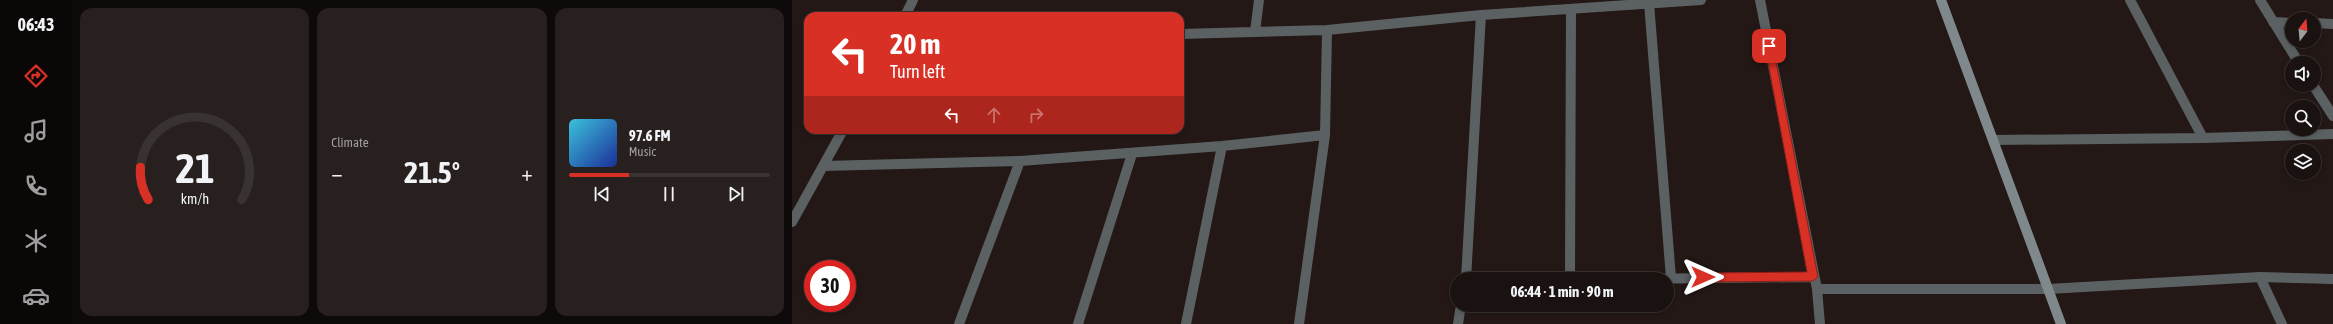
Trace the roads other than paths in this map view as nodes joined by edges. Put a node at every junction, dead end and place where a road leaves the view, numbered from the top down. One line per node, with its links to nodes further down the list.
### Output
1 (913, 0): 10 (street)
2 (1259, 0): 17 (street)
3 (1701, 0): 8 (street)
4 (1760, 0): 35 (street)
5 (1941, 0): 26 (street)
6 (2130, 0): 25 (street)
7 (2260, 0): 12 (street)
8 (1649, 3): 9 (street); 34 (street)
9 (1571, 9): 11 (street); 33 (street)
10 (907, 12)
11 (1481, 15): 16 (street); 32 (street)
12 (2273, 22): 13 (street); 19 (street)
13 (2285, 23)
14 (2321, 23): 15 (street)
15 (2333, 24)
16 (1327, 30): 17 (street); 23 (street)
17 (1254, 32): 18 (street)
18 (1184, 34)
19 (2295, 56)
20 (2318, 92): 21 (street)
21 (2333, 116)
22 (841, 134): 30 (street)
23 (1325, 134): 27 (street); 45 (street)
24 (2333, 134): 25 (street)
25 (2203, 138): 26 (street)
26 (1993, 140): 40 (street)
27 (1222, 146): 28 (street); 44 (street)
28 (1132, 154): 29 (street); 43 (street)
29 (1020, 161): 30 (street); 42 (street)
30 (823, 166): 31 (street)
31 (792, 222)
32 (1466, 272)
33 (1570, 272)
34 (1671, 272)
35 (1813, 277): 37 (street); 39 (street)
36 (2260, 277): 38 (street); 40 (street); 49 (street)
37 (1674, 278)
38 (2333, 278)
39 (1817, 289): 40 (street); 47 (street)
40 (2048, 289): 48 (street)
41 (1460, 312): 46 (street)
42 (959, 324)
43 (1078, 324)
44 (1186, 324)
45 (1299, 324)
46 (1458, 324)
47 (1820, 324)
48 (2061, 324)
49 (2282, 324)

